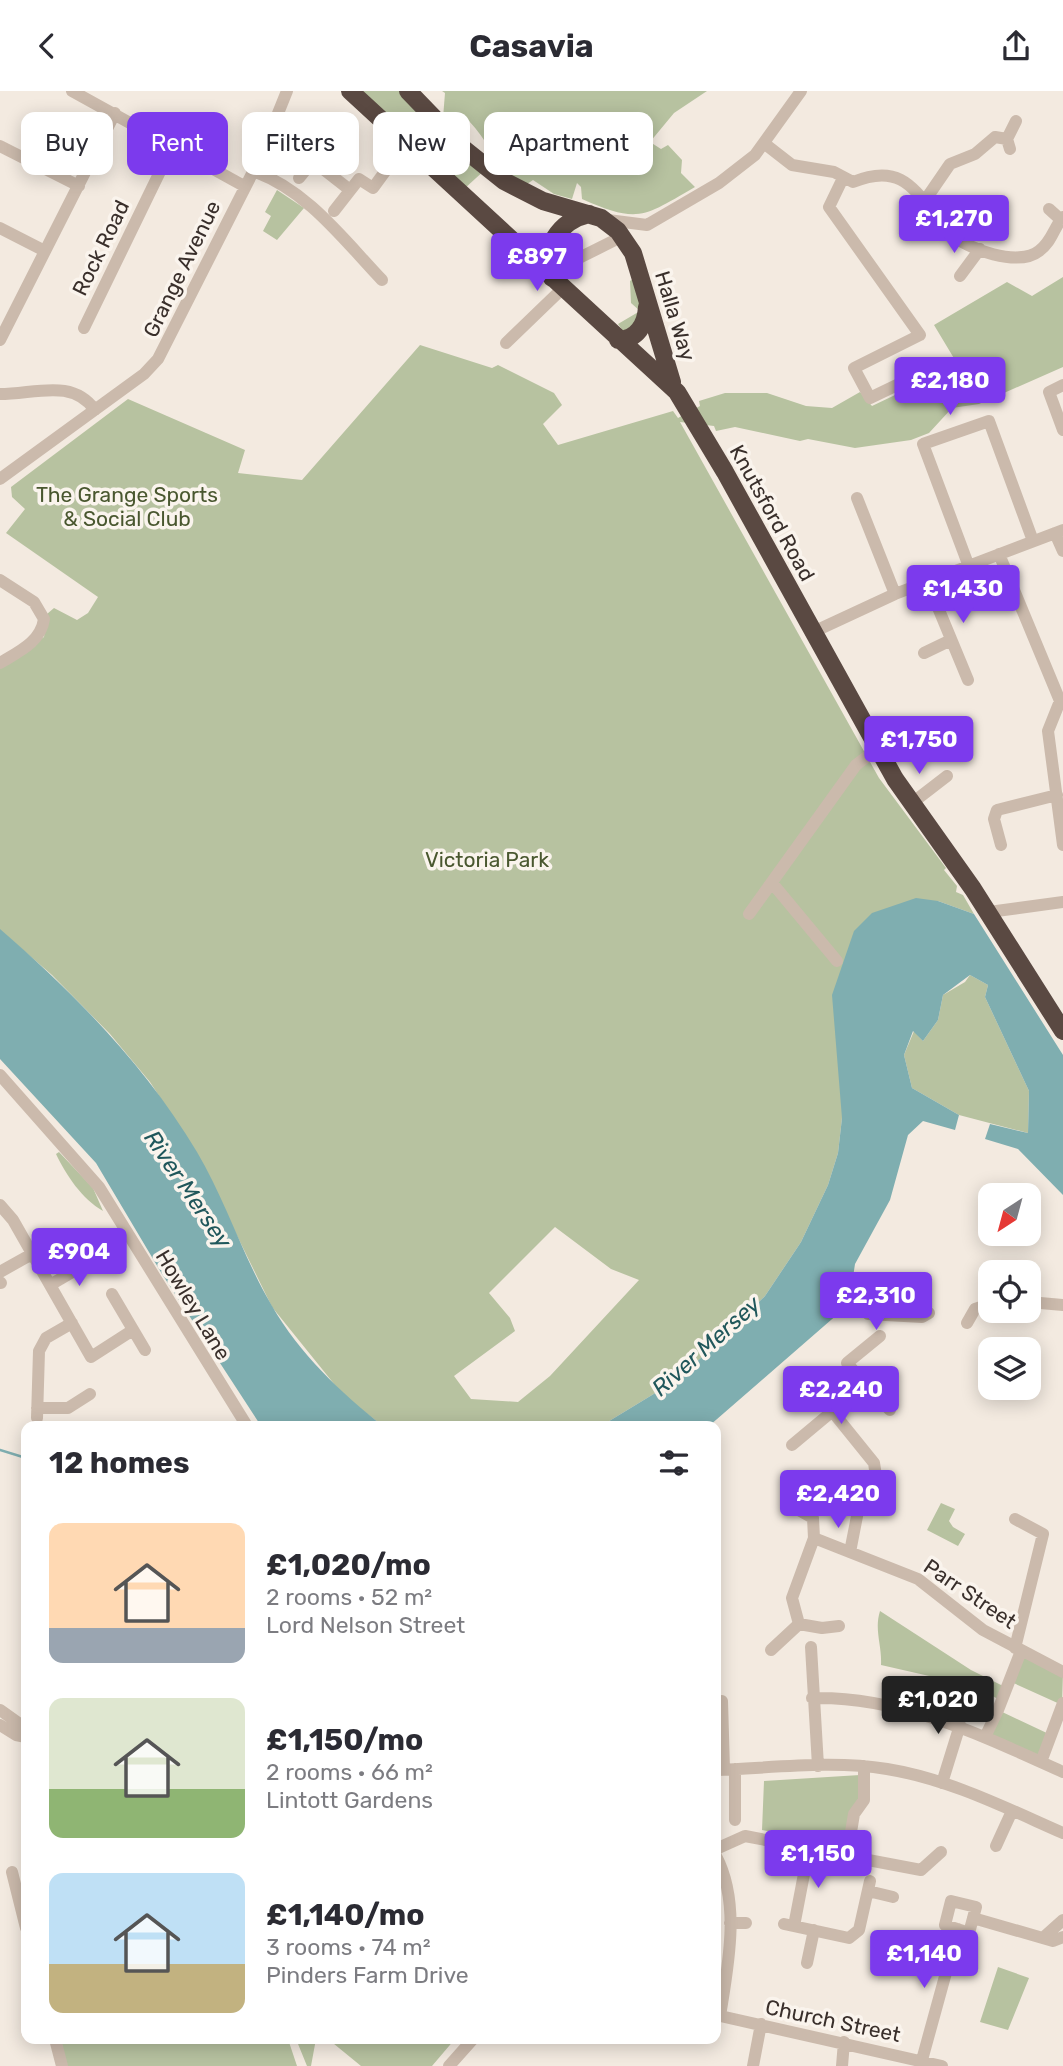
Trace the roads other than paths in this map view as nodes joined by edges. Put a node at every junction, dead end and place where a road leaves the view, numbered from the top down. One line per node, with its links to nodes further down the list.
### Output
1 (72, 91): 7 (street)
2 (287, 91): 6 (street, Grange Avenue)
3 (350, 91): 8 (highway, Knutsford Road)
4 (408, 91): 27 (highway)
5 (802, 91): 11 (street)
6 (278, 112)
7 (115, 113): 9 (street); 21 (street)
8 (373, 114)
9 (127, 120)
10 (1016, 121): 24 (street)
11 (765, 144): 20 (street); 29 (street)
12 (0, 146): 21 (street)
13 (158, 175): 42 (street, Rock Road)
14 (224, 175): 22 (street)
15 (251, 175): 22 (street, Grange Avenue)
16 (263, 175): 39 (street)
17 (382, 175): 23 (street)
18 (439, 175): 38 (highway, Knutsford Road)
19 (299, 178): 23 (street)
20 (843, 178): 24 (street); 46 (street)
21 (79, 186): 33 (street)
22 (244, 186): 50 (street, Grange Avenue)
23 (350, 190): 26 (street)
24 (926, 199): 32 (street)
25 (1049, 209): 28 (street)
26 (334, 212)
27 (595, 216): 29 (street); 31 (highway); 38 (highway)
28 (1062, 218): 35 (street)
29 (647, 225): 34 (street, Halla Way)
30 (0, 228): 33 (street)
31 (623, 236): 34 (highway, Halla Way); 38 (street)
32 (980, 249): 35 (street); 37 (street)
33 (45, 251): 41 (street)
34 (633, 253): 40 (highway, Halla Way)
35 (1008, 258): 36 (street)
36 (1005, 272)
37 (960, 276)
38 (559, 278): 44 (highway, Knutsford Road); 45 (street)
39 (382, 279)
40 (647, 307): 44 (highway); 48 (highway, Halla Way)
41 (4, 321): 43 (street)
42 (84, 328)
43 (0, 340)
44 (618, 340): 48 (highway, Knutsford Road)
45 (506, 344)
46 (924, 372)
47 (1063, 385): 51 (street)
48 (677, 392): 62 (highway, Knutsford Road)
49 (0, 394): 50 (street)
50 (95, 410): 52 (street, Grange Avenue)
51 (1063, 430)
52 (0, 479)
53 (857, 499): 61 (street)
54 (1059, 531): 55 (street); 56 (street)
55 (1033, 541): 57 (street); 58 (street)
56 (1063, 551)
57 (999, 554): 58 (street); 68 (street)
58 (968, 564): 60 (street)
59 (0, 580): 65 (street)
60 (927, 581): 61 (street); 63 (street)
61 (895, 594): 62 (street)
62 (811, 633): 67 (highway, Knutsford Road)
63 (951, 640): 64 (street); 66 (street)
64 (924, 653)
65 (0, 663)
66 (968, 680)
67 (877, 749): 71 (highway, Knutsford Road); 74 (street)
68 (1058, 772): 70 (street)
69 (947, 776): 71 (street)
70 (1057, 795): 72 (street); 73 (street)
71 (912, 803): 76 (highway, Knutsford Road)
72 (1000, 845)
73 (1063, 845)
74 (773, 884): 77 (street); 78 (street)
75 (1063, 902): 76 (street)
76 (989, 912): 79 (highway, Knutsford Road)
77 (749, 914)
78 (837, 961)
79 (1063, 1031)
80 (0, 1075): 101 (street, Howley Lane)
81 (0, 1205): 82 (street)
82 (32, 1254): 84 (street); 85 (street)
83 (91, 1261): 85 (street)
84 (0, 1272)
85 (50, 1285): 92 (street)
86 (866, 1292): 91 (street)
87 (112, 1294): 94 (street)
88 (1041, 1304): 89 (street)
89 (1063, 1305)
90 (978, 1307): 93 (street)
91 (929, 1313)
92 (72, 1323): 94 (street); 98 (street)
93 (967, 1323)
94 (133, 1330): 96 (street)
95 (880, 1336): 97 (street)
96 (145, 1350)
97 (865, 1384): 99 (street); 100 (street)
98 (90, 1394)
99 (890, 1410)
100 (832, 1411): 102 (street); 106 (street)
101 (244, 1421)
102 (792, 1445)
103 (797, 1509): 105 (street)
104 (1015, 1519): 110 (street)
105 (814, 1538): 106 (street, Parr Street); 107 (street)
106 (850, 1552): 110 (street, Parr Street)
107 (799, 1624): 108 (street); 111 (street)
108 (839, 1626)
109 (811, 1647): 113 (street)
110 (1018, 1649): 112 (street, Parr Street); 121 (street)
111 (771, 1650)
112 (1063, 1672)
113 (812, 1698): 117 (street); 123 (street)
114 (722, 1701): 125 (street)
115 (1063, 1703): 122 (street)
116 (0, 1710): 119 (street)
117 (960, 1724): 121 (street); 127 (street)
118 (0, 1725): 120 (street)
119 (21, 1725)
120 (21, 1736)
121 (985, 1737): 122 (street)
122 (1041, 1762): 126 (street)
123 (818, 1766): 124 (street); 125 (street)
124 (864, 1766): 127 (street); 134 (street)
125 (725, 1769): 129 (street)
126 (1063, 1772)
127 (942, 1783): 128 (street)
128 (1012, 1811): 130 (street); 131 (street)
129 (735, 1820)
130 (1063, 1833)
131 (996, 1846)
132 (721, 1847): 133 (street)
133 (809, 1848): 135 (street); 145 (street)
134 (941, 1852)
135 (833, 1853)
136 (721, 1870): 142 (street)
137 (12, 1872): 138 (street)
138 (21, 1892)
139 (894, 1897): 145 (street)
140 (973, 1918): 144 (street); 144 (street); 146 (street)
141 (1063, 1920): 146 (street)
142 (730, 1923): 143 (street); 149 (street)
143 (746, 1923)
144 (958, 1929): 155 (street)
145 (814, 1930): 148 (street)
146 (1044, 1937): 147 (street)
147 (1063, 1937)
148 (807, 1963)
149 (721, 1993)
150 (721, 2017): 151 (street, Church Street)
151 (761, 2024): 152 (street, Church Street); 158 (street)
152 (844, 2042): 155 (street, Church Street); 159 (street)
153 (56, 2044): 156 (street)
154 (469, 2044): 157 (street)
155 (922, 2060): 160 (street, Church Street)
156 (62, 2066)
157 (449, 2066)
158 (753, 2066)
159 (842, 2066)
160 (942, 2066)

